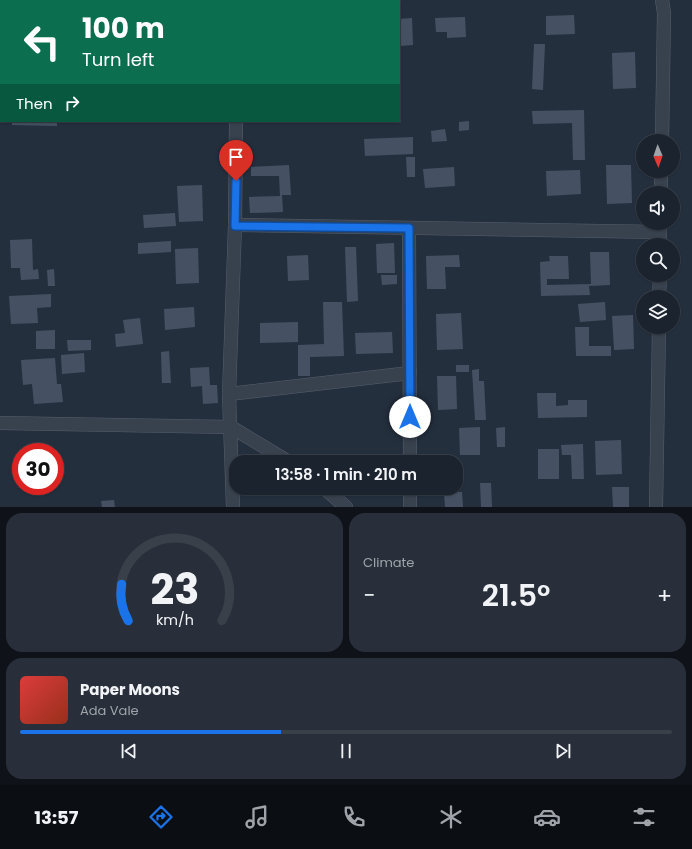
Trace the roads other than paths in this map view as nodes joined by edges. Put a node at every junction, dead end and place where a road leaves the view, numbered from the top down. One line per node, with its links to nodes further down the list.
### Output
1 (662, 0): 3 (street)
2 (236, 122): 4 (street)
3 (662, 134)
4 (235, 226): 6 (street); 9 (street)
5 (636, 227): 6 (street)
6 (409, 228): 8 (street)
7 (659, 334): 19 (street)
8 (410, 373): 9 (street); 13 (street)
9 (229, 394): 11 (street)
10 (0, 423): 11 (street)
11 (231, 427): 12 (street); 16 (street)
12 (277, 455)
13 (410, 455)
14 (332, 495): 17 (street)
15 (410, 495): 18 (street)
16 (233, 507)
17 (346, 507)
18 (410, 507)
19 (656, 507)

